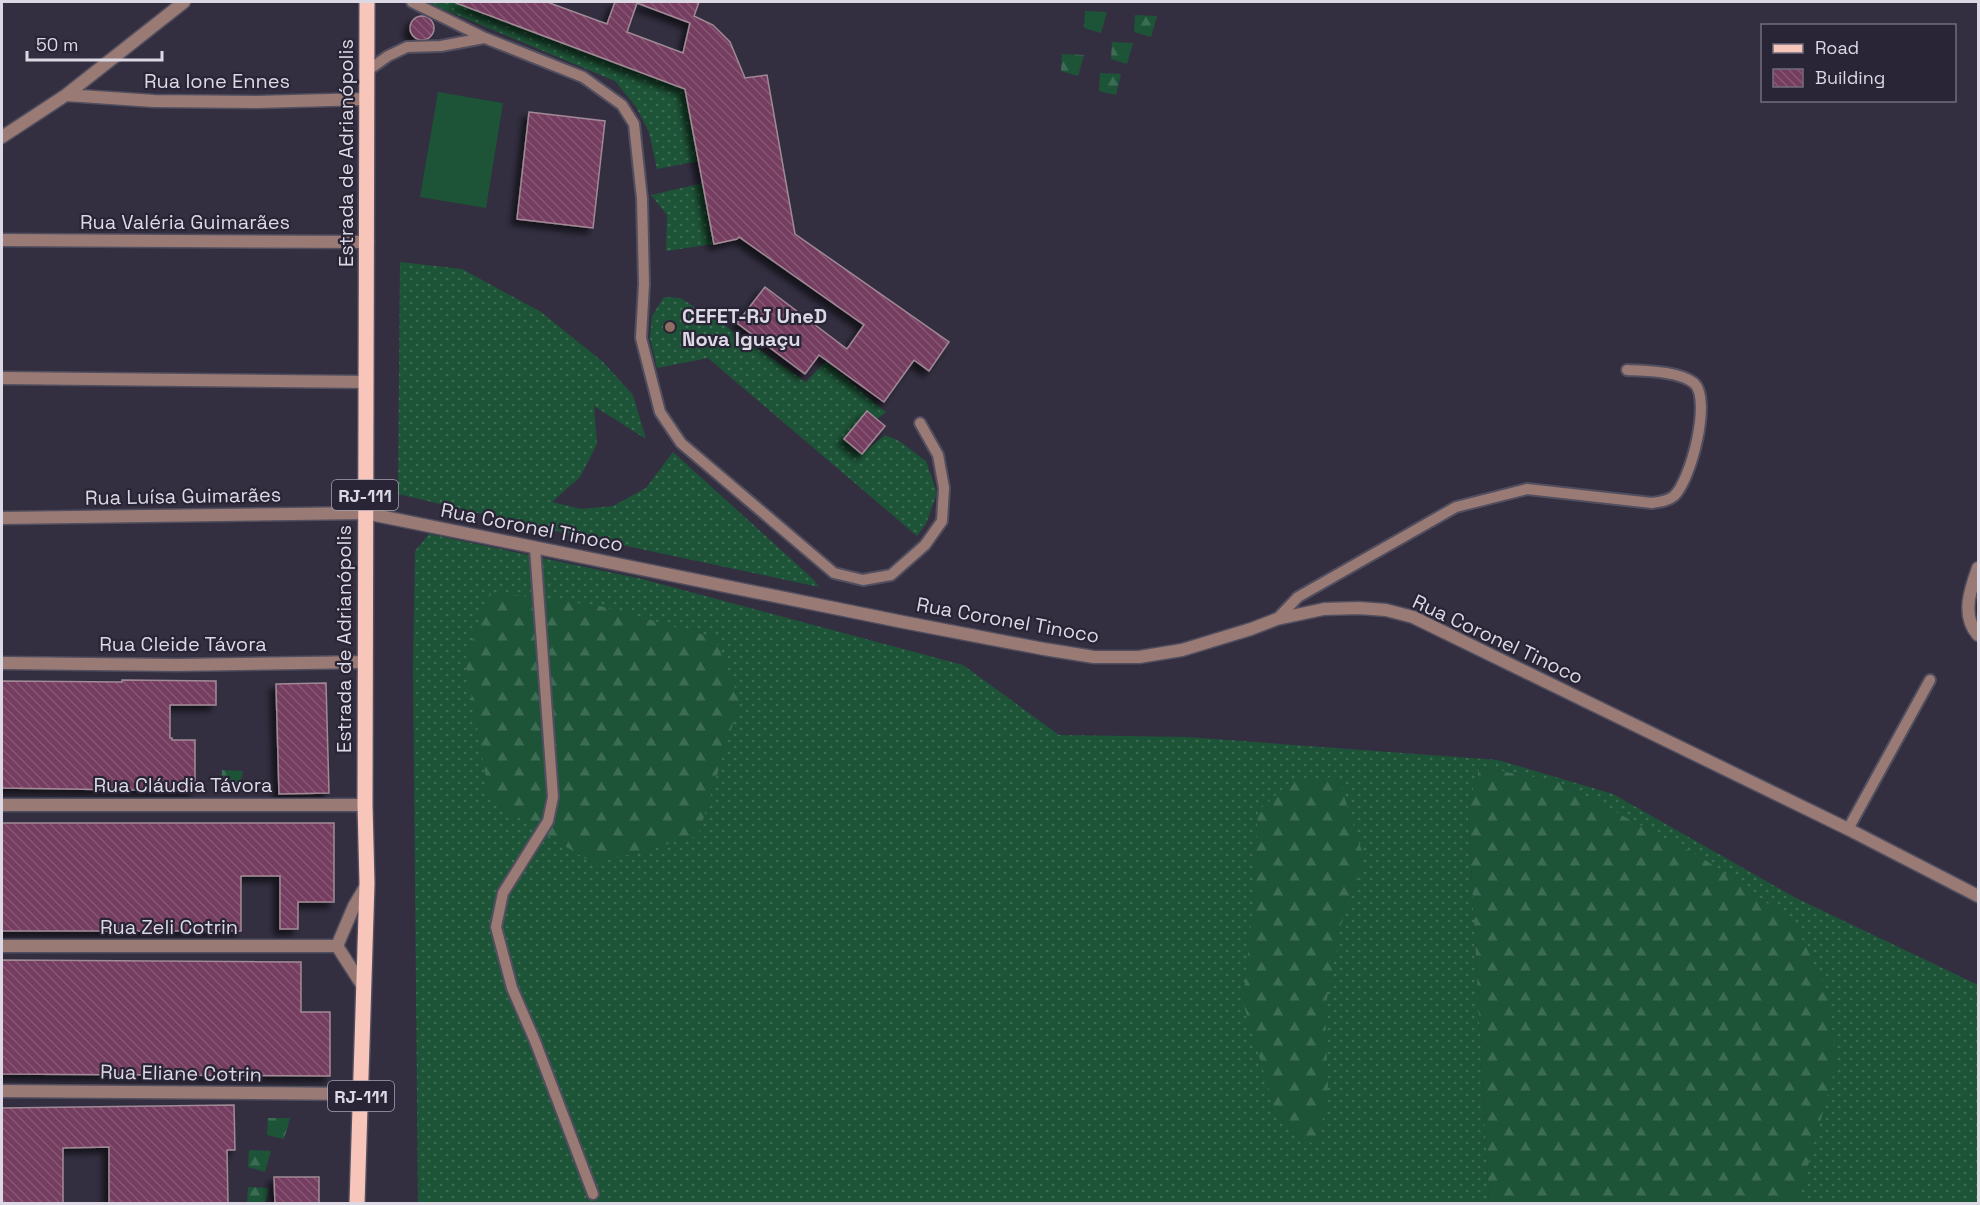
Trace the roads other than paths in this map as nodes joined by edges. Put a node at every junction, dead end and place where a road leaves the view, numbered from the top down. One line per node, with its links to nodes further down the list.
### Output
1 (184, 2): 6 (street)
2 (367, 2): 5 (main road, Estrada de Adrianópolis / RJ-111)
3 (412, 2): 4 (lane)
4 (485, 38): 5 (lane); 14 (lane)
5 (367, 72): 7 (main road, Estrada de Adrianópolis / RJ-111)
6 (66, 95): 7 (street, Rua Ione Ennes); 8 (street)
7 (368, 99): 10 (main road, Estrada de Adrianópolis / RJ-111)
8 (2, 137)
9 (2, 240): 10 (street, Rua Valéria Guimarães)
10 (368, 243): 13 (main road, Estrada de Adrianópolis / RJ-111)
11 (1627, 370): 19 (lane)
12 (2, 378): 13 (street)
13 (367, 382): 15 (main road, Estrada de Adrianópolis / RJ-111)
14 (920, 423)
15 (365, 513): 16 (street, Rua Luísa Guimarães); 17 (street, Rua Coronel Tinoco); 21 (main road, Estrada de Adrianópolis / RJ-111)
16 (2, 518)
17 (535, 548): 19 (street, Rua Coronel Tinoco); 34 (lane)
18 (1978, 568): 20 (street)
19 (1276, 619): 26 (street, Rua Coronel Tinoco)
20 (1978, 635)
21 (365, 662): 22 (street, Rua Cleide Távora); 25 (main road, Estrada de Adrianópolis / RJ-111)
22 (2, 663)
23 (1930, 680): 26 (lane)
24 (2, 805): 25 (street, Rua Cláudia Távora)
25 (365, 805): 27 (main road, Estrada de Adrianópolis / RJ-111)
26 (1848, 829): 28 (street, Rua Coronel Tinoco)
27 (367, 884): 30 (street); 31 (main road, Estrada de Adrianópolis / RJ-111)
28 (1978, 896)
29 (2, 946): 30 (street, Rua Zeli Cotrin)
30 (337, 946): 31 (street)
31 (364, 988): 33 (main road, Estrada de Adrianópolis / RJ-111)
32 (2, 1091): 33 (street, Rua Eliane Cotrin)
33 (361, 1094): 35 (main road, Estrada de Adrianópolis / RJ-111)
34 (593, 1194)
35 (357, 1203)

